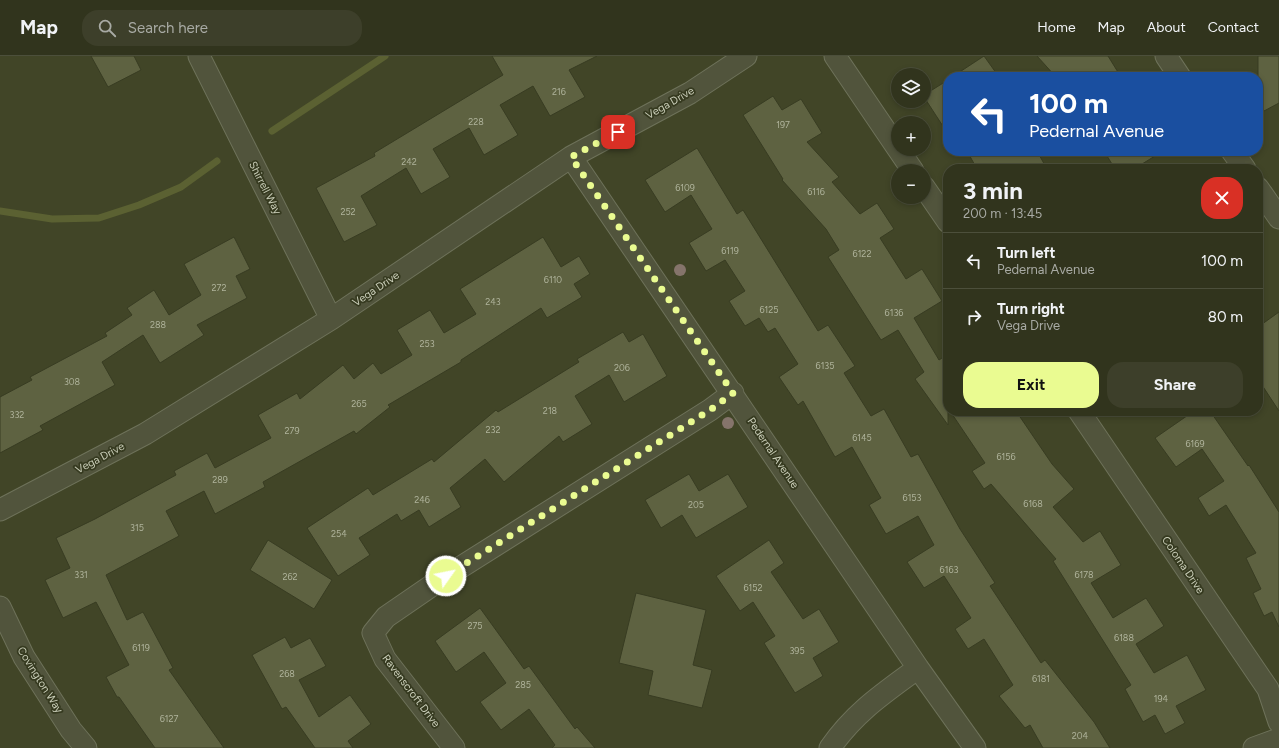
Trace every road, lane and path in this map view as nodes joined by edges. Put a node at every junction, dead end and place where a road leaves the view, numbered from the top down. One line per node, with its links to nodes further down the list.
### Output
1 (199, 56): 12 (street, Shirrell Way)
2 (746, 56): 7 (street, Vega Drive)
3 (835, 56): 6 (street)
4 (1166, 56): 5 (street)
5 (1177, 72)
6 (891, 139)
7 (571, 157): 12 (street, Vega Drive); 13 (street, Pedernal Avenue)
8 (1263, 195): 11 (street)
9 (931, 197): 10 (street)
10 (943, 215)
11 (1279, 218)
12 (331, 319): 15 (street, Vega Drive)
13 (733, 393): 17 (street, Pedernal Avenue); 21 (street, Ravenscroft Drive)
14 (1082, 416): 18 (street, Coloma Drive)
15 (0, 510)
16 (0, 607): 20 (street, Covington Way)
17 (918, 668): 22 (street); 23 (street, Pedernal Avenue)
18 (1279, 722)
19 (1279, 739): 24 (street)
20 (86, 748)
21 (454, 748)
22 (830, 748)
23 (975, 748)
24 (1254, 748)

